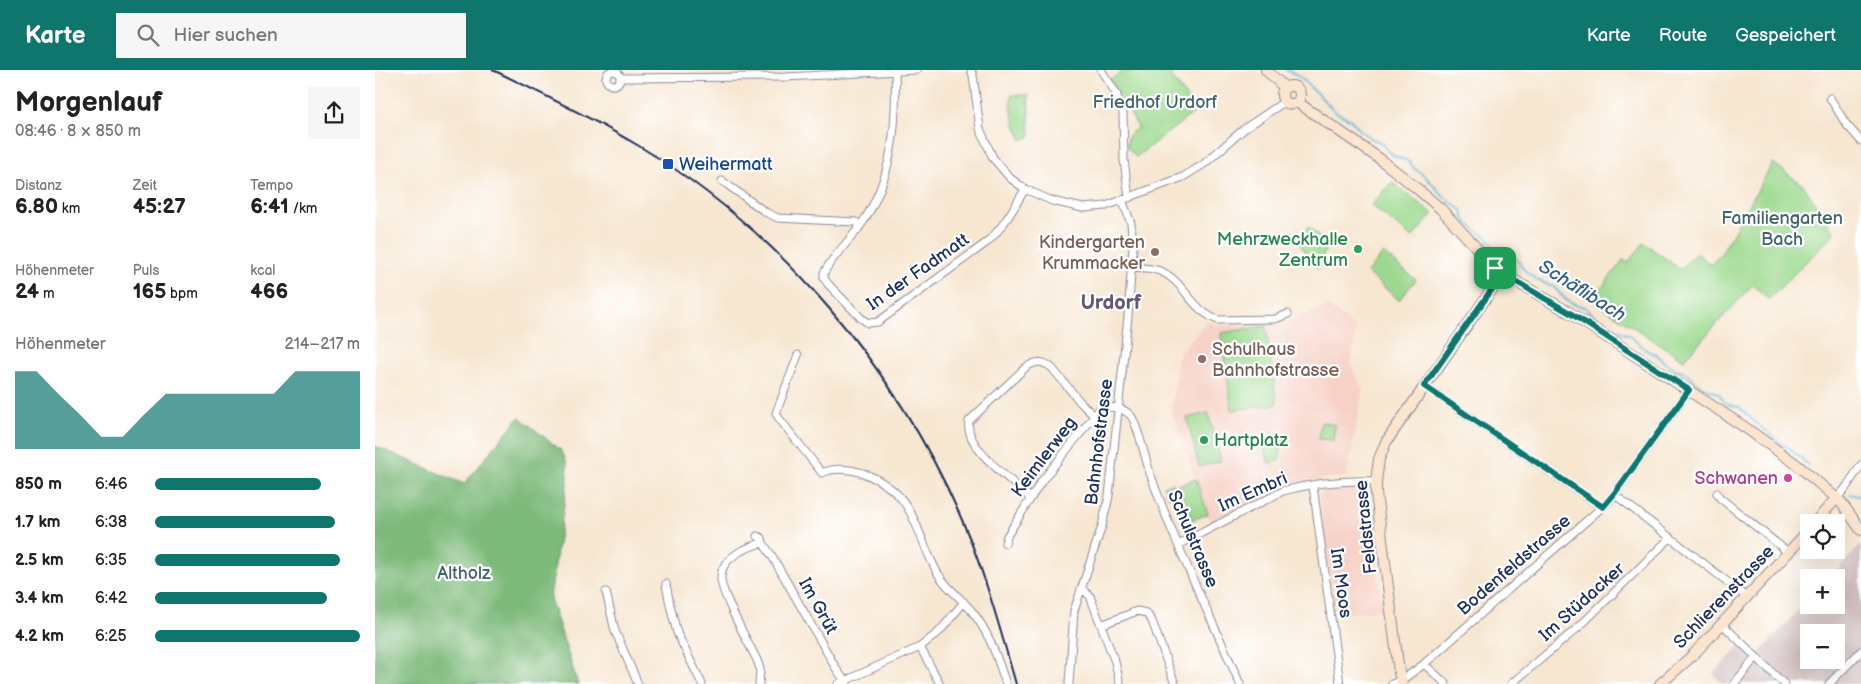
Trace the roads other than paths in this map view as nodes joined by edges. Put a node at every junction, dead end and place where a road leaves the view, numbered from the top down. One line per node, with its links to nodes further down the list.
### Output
1 (917, 70): 6 (street)
2 (971, 70): 13 (street)
3 (1101, 70): 14 (street, Bahnhofstrasse)
4 (1266, 70): 7 (main road)
5 (607, 72): 6 (street)
6 (895, 72): 15 (street, In der Fadmatt)
7 (1285, 88): 9 (main road); 10 (main road)
8 (1830, 98): 11 (street)
9 (1285, 102): 10 (main road); 14 (street)
10 (1297, 102): 17 (main road)
11 (1861, 141)
12 (722, 181): 15 (street)
13 (1025, 189): 14 (street); 15 (street, In der Fadmatt)
14 (1125, 199): 16 (street, Bahnhofstrasse)
15 (861, 225)
16 (1133, 267): 20 (street); 24 (street, Bahnhofstrasse)
17 (1495, 268): 18 (main road); 19 (main road)
18 (1510, 278): 19 (main road); 23 (main road)
19 (1497, 282): 22 (main road, Feldstrasse)
20 (1287, 314)
21 (798, 355): 47 (street)
22 (1424, 386): 27 (main road, Feldstrasse); 33 (street)
23 (1689, 390): 30 (street, Bodenfeldstrasse); 32 (main road)
24 (1119, 409): 25 (street, Keimlerweg); 41 (street, Schulstrasse); 44 (street, Bahnhofstrasse)
25 (1094, 416): 31 (street, Keimlerweg); 31 (street)
26 (1861, 465): 32 (street)
27 (1376, 481): 28 (street, Im Embri); 55 (main road, Feldstrasse)
28 (1313, 486): 41 (street, Im Embri); 65 (street, Im Moos)
29 (1717, 493): 42 (street)
30 (1614, 494): 33 (street, Bodenfeldstrasse); 37 (street)
31 (1030, 498): 40 (street, Keimlerweg)
32 (1837, 498): 34 (main road); 35 (main road)
33 (1603, 507): 53 (street, Bodenfeldstrasse)
34 (1822, 514)
35 (1861, 530)
36 (757, 536): 39 (street, Im Grüt)
37 (1671, 538): 46 (street); 67 (street, Im Stüdacker)
38 (1800, 540): 42 (main road, Schlierenstrasse)
39 (763, 543): 54 (street, Im Grüt); 58 (street)
40 (1005, 543)
41 (1178, 545): 64 (street, Schulstrasse)
42 (1789, 553): 46 (main road, Schlierenstrasse)
43 (667, 584): 57 (street)
44 (1081, 588): 49 (street); 61 (street, Bahnhofstrasse)
45 (606, 592): 56 (street)
46 (1747, 598): 48 (main road, Schlierenstrasse)
47 (964, 602): 50 (street); 60 (street)
48 (1722, 624): 52 (street); 68 (main road, Schlierenstrasse)
49 (1101, 625): 62 (street); 63 (street)
50 (920, 647): 54 (street); 59 (street)
51 (1861, 651): 71 (street)
52 (1757, 657): 69 (street); 70 (street)
53 (1424, 664): 55 (street, Bodenfeldstrasse); 66 (street)
54 (843, 683)
55 (1399, 683)
56 (638, 684)
57 (702, 684)
58 (759, 684)
59 (940, 684)
60 (1006, 684)
61 (1069, 684)
62 (1120, 684)
63 (1175, 684)
64 (1240, 684)
65 (1340, 684)
66 (1446, 684)
67 (1511, 684)
68 (1660, 684)
69 (1734, 684)
70 (1784, 684)
71 (1829, 684)

